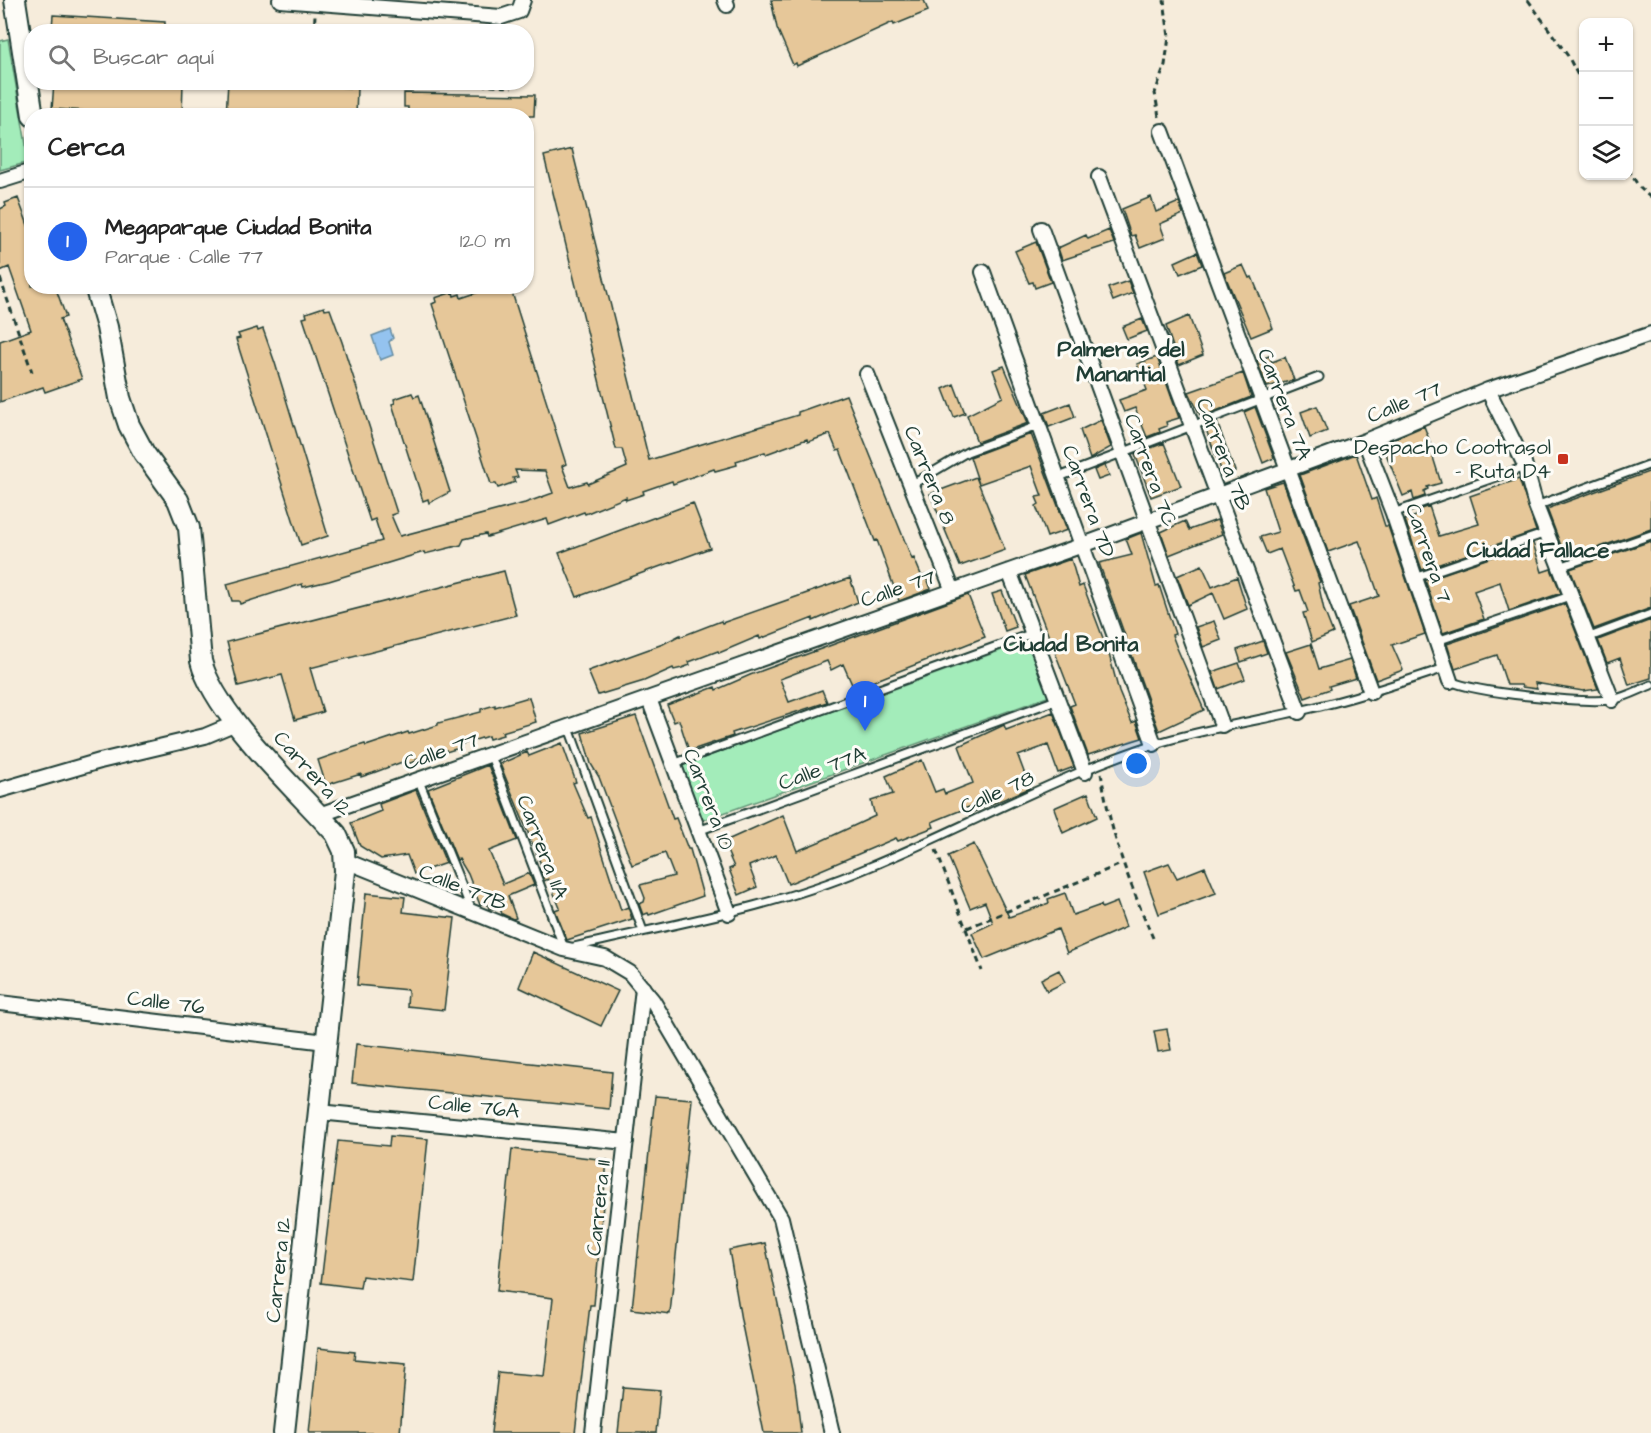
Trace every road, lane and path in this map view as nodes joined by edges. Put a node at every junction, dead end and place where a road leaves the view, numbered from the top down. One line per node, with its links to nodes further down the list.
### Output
1 (15, 0): 6 (main road)
2 (280, 0): 5 (street)
3 (1164, 0): 10 (path)
4 (1528, 0): 7 (path)
5 (520, 6)
6 (24, 58)
7 (1579, 77)
8 (29, 90): 9 (main road)
9 (32, 108)
10 (1162, 131): 25 (street, Carrera 7A)
11 (24, 174): 14 (street)
12 (1633, 176): 15 (path)
13 (1099, 177): 27 (street, Carrera 7B)
14 (0, 181)
15 (1651, 198)
16 (1041, 229): 29 (street, Carrera 7C)
17 (983, 272): 26 (street, Carrera 7D)
18 (0, 278): 21 (path)
19 (97, 294): 58 (main road, Carrera 12)
20 (1651, 334): 24 (street, Calle 77)
21 (32, 372)
22 (867, 374): 34 (street, Carrera 8)
23 (1319, 377): 25 (lane)
24 (1488, 390): 28 (street, Calle 77); 31 (street)
25 (1261, 401): 27 (lane); 32 (street, Carrera 7A)
26 (1040, 425): 33 (street, Carrera 7D); 34 (lane)
27 (1191, 426): 29 (lane); 35 (street, Carrera 7B)
28 (1365, 441): 32 (street, Calle 77); 37 (street, Carrera 7)
29 (1122, 453): 33 (lane); 38 (street, Carrera 7C)
30 (1648, 465): 36 (lane)
31 (1525, 467): 36 (street); 37 (lane)
32 (1288, 469): 35 (street, Calle 77); 53 (street, Carrera 7A)
33 (1059, 477): 41 (street, Carrera 7D)
34 (911, 485): 45 (street, Carrera 8)
35 (1218, 495): 38 (street, Calle 77); 57 (street, Carrera 7B)
36 (1536, 506): 39 (street)
37 (1393, 513): 44 (street, Carrera 7)
38 (1146, 520): 41 (street, Calle 77); 59 (street, Carrera 7C)
39 (1546, 533): 42 (street); 44 (lane)
40 (1651, 535): 42 (lane)
41 (1083, 544): 43 (street, Calle 77); 61 (street, Carrera 7D)
42 (1560, 567): 46 (street)
43 (1009, 571): 45 (street, Calle 77); 48 (street)
44 (1415, 578): 50 (street, Carrera 7)
45 (953, 591): 54 (street, Calle 77)
46 (1570, 596): 49 (street); 50 (lane)
47 (1651, 614): 49 (lane)
48 (1033, 633): 55 (street); 63 (lane)
49 (1587, 638): 56 (street)
50 (1437, 641): 51 (street, Carrera 7)
51 (1447, 674): 53 (lane, Calle 78); 56 (lane)
52 (1651, 685): 56 (lane)
53 (1371, 692): 57 (lane, Calle 78)
54 (649, 699): 60 (street, Calle 77); 63 (street, Carrera 10)
55 (1059, 699): 65 (street); 69 (lane, Calle 77A)
56 (1612, 700)
57 (1299, 711): 59 (lane, Calle 78)
58 (236, 723): 67 (street); 68 (main road, Carrera 12)
59 (1222, 725): 61 (lane, Calle 78)
60 (570, 728): 62 (street, Calle 77); 76 (lane)
61 (1154, 744): 64 (lane, Calle 78)
62 (491, 756): 66 (street, Calle 77); 78 (lane, Carrera 11A)
63 (673, 764): 69 (street, Carrera 10)
64 (1099, 766): 65 (lane, Calle 78); 72 (path)
65 (1085, 772): 70 (lane, Calle 78)
66 (419, 781): 68 (street, Calle 77); 73 (lane)
67 (0, 790)
68 (319, 815): 71 (main road, Carrera 12)
69 (698, 831): 74 (street, Carrera 10)
70 (931, 840): 74 (lane, Calle 78); 75 (path)
71 (345, 861): 73 (street, Calle 77B); 82 (main road, Carrera 12)
72 (1121, 864): 75 (path); 77 (path)
73 (473, 913): 78 (street, Calle 77B)
74 (729, 913): 76 (lane, Calle 78)
75 (967, 928): 79 (path)
76 (643, 931): 78 (lane, Calle 78)
77 (1153, 938)
78 (564, 950): 80 (street, Calle 77B)
79 (982, 971)
80 (643, 988): 84 (street, Carrera 11); 87 (street, Calle 77B)
81 (0, 1004): 82 (street, Calle 76)
82 (326, 1042): 83 (main road, Carrera 12)
83 (319, 1112): 84 (street, Calle 76A); 85 (main road, Carrera 12)
84 (626, 1142): 86 (street, Carrera 11)
85 (284, 1433)
86 (593, 1433)
87 (832, 1433)

